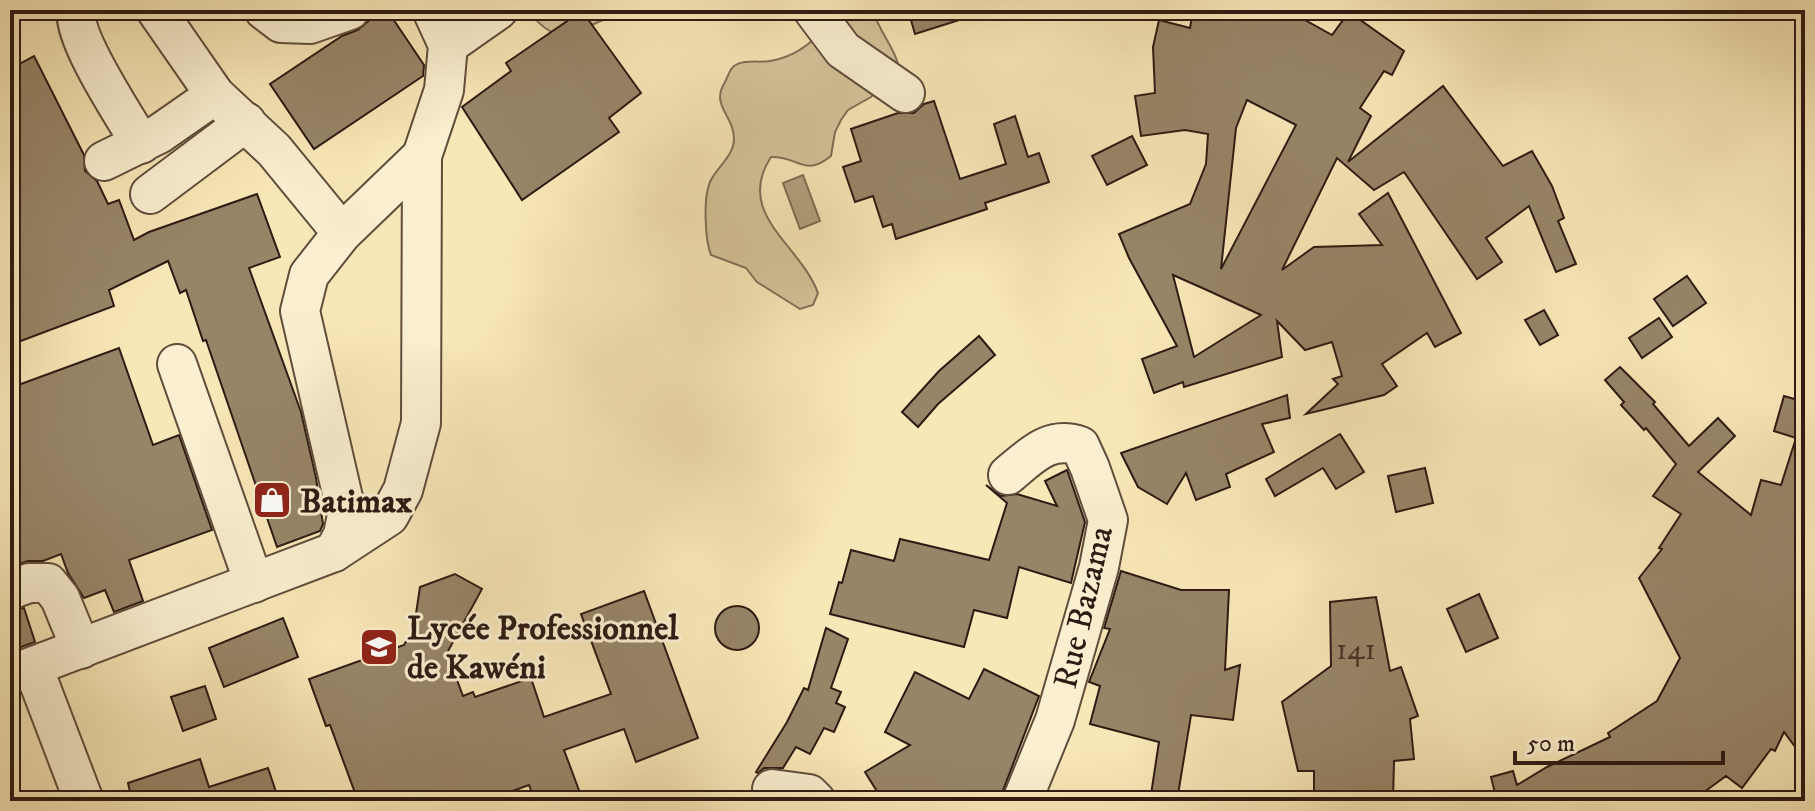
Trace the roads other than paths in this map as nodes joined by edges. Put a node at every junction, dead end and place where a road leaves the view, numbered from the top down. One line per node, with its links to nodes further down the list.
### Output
1 (77, 10): 12 (street)
2 (156, 10): 10 (street)
3 (264, 10): 4 (street)
4 (350, 10)
5 (432, 10): 8 (street)
6 (498, 10): 8 (street)
7 (813, 10): 9 (street)
8 (448, 45): 13 (street)
9 (905, 93)
10 (215, 95): 11 (street); 12 (street)
11 (246, 122): 15 (street); 16 (street)
12 (141, 144): 14 (street)
13 (422, 156): 16 (street); 19 (street)
14 (104, 161)
15 (150, 194)
16 (342, 233): 19 (street)
17 (177, 364): 20 (street)
18 (1008, 475): 27 (street, Rue Bazama)
19 (334, 552): 20 (street)
20 (254, 583): 22 (street)
21 (10, 590): 22 (street)
22 (81, 649): 23 (street)
23 (22, 671): 25 (street)
24 (772, 789): 26 (street)
25 (84, 801)
26 (816, 801)
27 (1022, 801)

